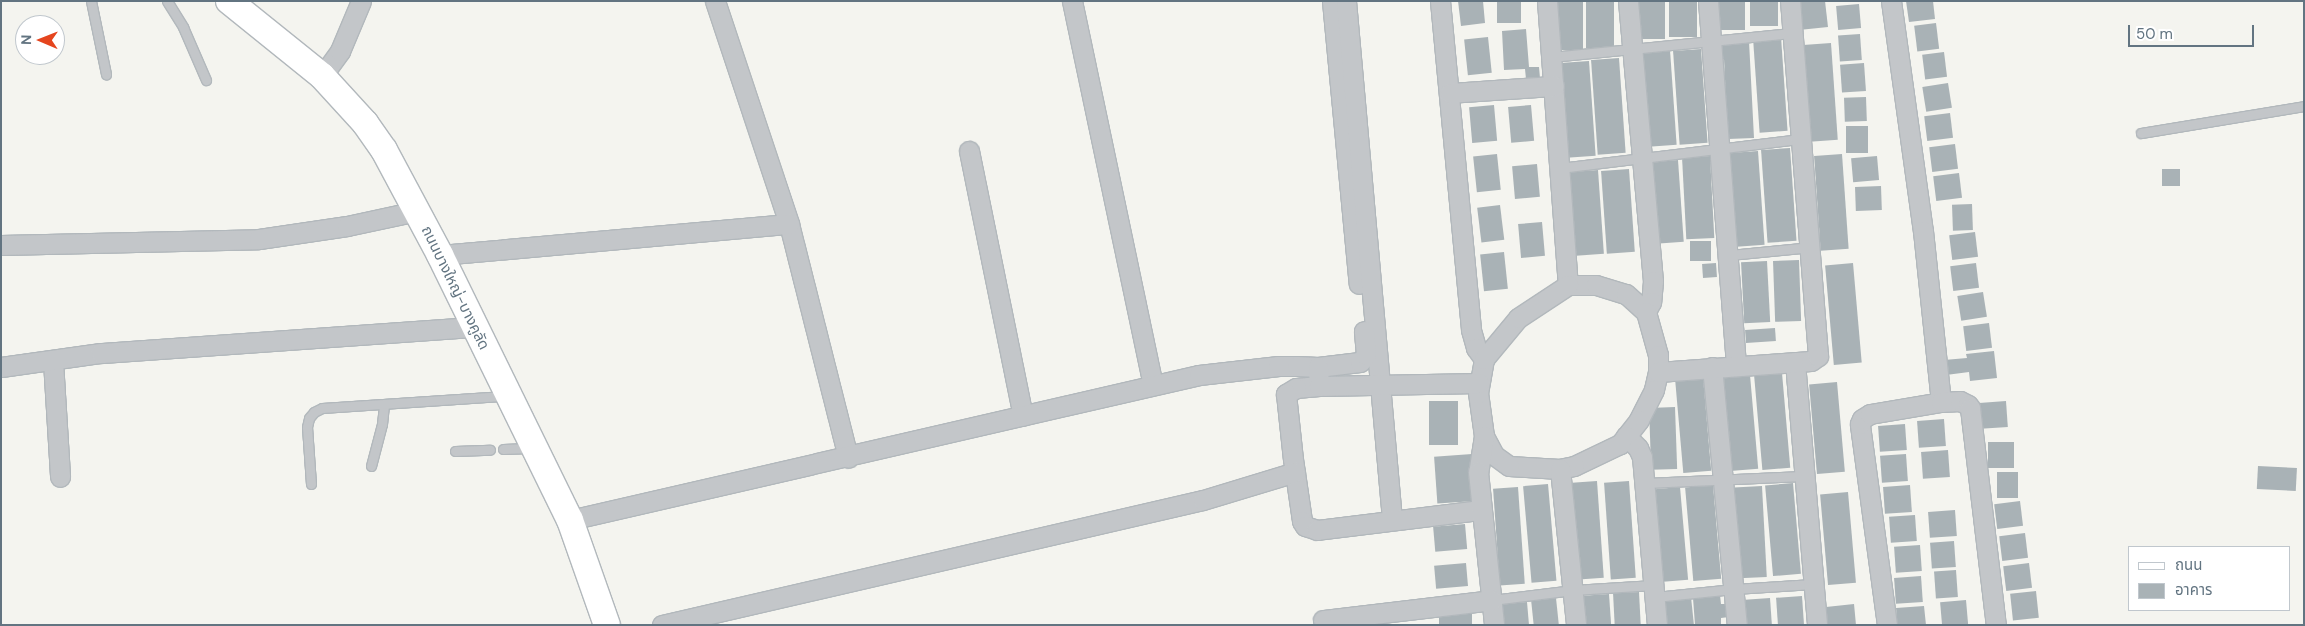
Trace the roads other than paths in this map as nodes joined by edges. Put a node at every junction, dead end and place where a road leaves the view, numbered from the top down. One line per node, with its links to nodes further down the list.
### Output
1 (91, 1): 19 (lane)
2 (167, 1): 21 (lane)
3 (229, 1): 20 (street, ถนนบางใหญ่-บางคูลัด)
4 (360, 1): 20 (street)
5 (715, 1): 32 (street)
6 (1072, 1): 49 (street)
7 (1332, 1): 45 (street)
8 (1346, 1): 50 (street)
9 (1440, 1): 23 (street)
10 (1547, 1): 18 (street)
11 (1628, 1): 17 (street)
12 (1708, 1): 16 (street)
13 (1790, 1): 15 (street)
14 (1892, 1): 53 (street)
15 (1792, 33): 16 (lane); 26 (street)
16 (1710, 39): 17 (lane); 27 (street)
17 (1631, 50): 18 (lane); 29 (street)
18 (1551, 57): 22 (street)
19 (106, 74)
20 (322, 76): 31 (street, ถนนบางใหญ่-บางคูลัด)
21 (206, 80)
22 (1554, 86): 23 (street); 30 (street)
23 (1450, 93): 40 (street)
24 (2304, 106): 25 (lane)
25 (2141, 133)
26 (1800, 139): 27 (lane); 34 (street)
27 (1720, 149): 29 (lane); 36 (street)
28 (970, 151): 55 (street)
29 (1643, 159): 30 (lane); 38 (street)
30 (1560, 168): 37 (street)
31 (417, 211): 33 (street); 35 (street, ถนนบางใหญ่-บางคูลัด)
32 (789, 224): 35 (street); 62 (street)
33 (1, 245)
34 (1810, 247): 36 (lane); 42 (street)
35 (440, 255): 39 (street, ถนนบางใหญ่-บางคูลัด)
36 (1728, 255): 43 (street)
37 (1568, 285): 38 (street); 40 (street)
38 (1646, 312): 47 (street)
39 (473, 327): 41 (street); 52 (street, ถนนบางใหญ่-บางคูลัด)
40 (1484, 359): 48 (street)
41 (53, 361): 44 (street); 66 (street)
42 (1795, 362): 43 (street); 67 (street)
43 (1736, 365): 46 (street)
44 (1, 367)
45 (1318, 367): 49 (street); 51 (street)
46 (1712, 367): 47 (street); 68 (street)
47 (1658, 372): 57 (street)
48 (1479, 383): 50 (street); 56 (street)
49 (1152, 385): 55 (street)
50 (1381, 385): 51 (street); 73 (street)
51 (1319, 386): 65 (street)
52 (509, 396): 54 (lane); 58 (street, ถนนบางใหญ่-บางคูลัด)
53 (1941, 402): 87 (street); 88 (street)
54 (384, 404): 63 (lane); 70 (lane)
55 (1023, 416): 62 (street)
56 (1484, 436): 64 (street); 71 (street)
57 (1626, 436): 64 (street); 69 (street)
58 (534, 448): 60 (lane); 72 (street, ถนนบางใหญ่-บางคูลัด)
59 (490, 450): 61 (lane)
60 (503, 450)
61 (455, 451)
62 (848, 458): 72 (street)
63 (371, 466)
64 (1560, 469): 76 (street)
65 (1295, 472): 73 (street); 81 (street)
66 (60, 476)
67 (1804, 476): 68 (lane); 74 (street)
68 (1724, 478): 69 (lane); 75 (street)
69 (1644, 483): 77 (street)
70 (311, 484)
71 (1480, 510): 73 (street); 78 (street)
72 (570, 520): 80 (street, ถนนบางใหญ่-บางคูลัด)
73 (1392, 520)
74 (1813, 584): 75 (lane); 86 (street)
75 (1734, 589): 77 (lane); 85 (street)
76 (1573, 590): 77 (lane); 78 (lane); 83 (street)
77 (1654, 591): 84 (street)
78 (1492, 600): 79 (street); 82 (street)
79 (1323, 620)
80 (607, 625)
81 (662, 625)
82 (1494, 625)
83 (1576, 625)
84 (1657, 625)
85 (1737, 625)
86 (1816, 625)
87 (1887, 625)
88 (1996, 625)

